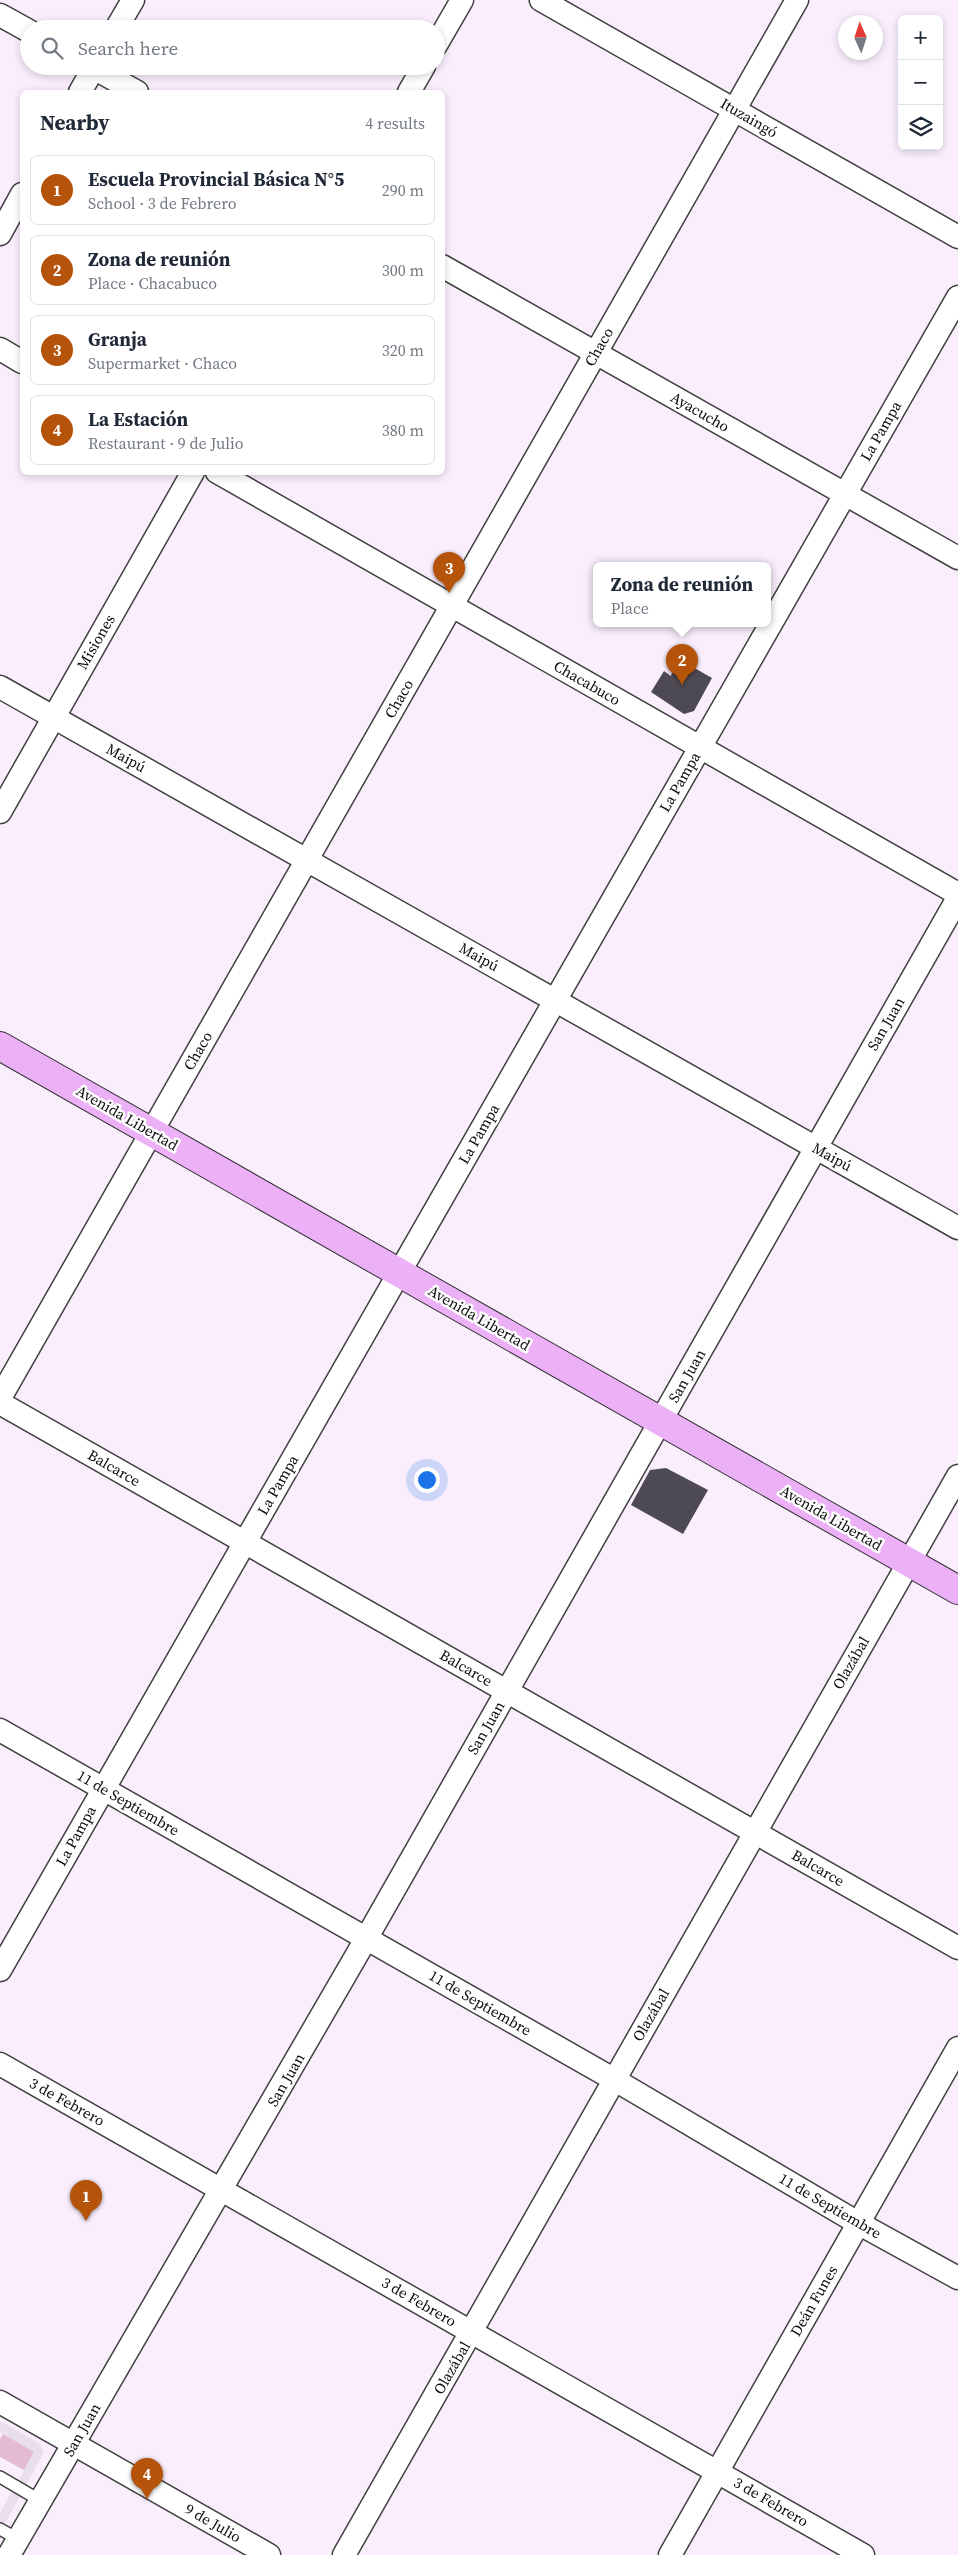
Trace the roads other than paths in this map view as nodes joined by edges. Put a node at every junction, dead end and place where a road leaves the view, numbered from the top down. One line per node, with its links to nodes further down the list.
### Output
1 (133, 0): 6 (street)
2 (462, 0): 8 (street)
3 (541, 0): 15 (street, Ituzaingó)
4 (797, 0): 15 (street, Chaco)
5 (0, 15): 7 (street)
6 (121, 20)
7 (20, 26)
8 (445, 29)
9 (89, 75): 12 (street)
10 (107, 75): 13 (street)
11 (419, 75): 14 (street)
12 (81, 90)
13 (133, 90)
14 (410, 90)
15 (734, 110): 18 (street, Ituzaingó); 22 (street, Chaco)
16 (20, 198): 17 (street)
17 (0, 234)
18 (958, 237)
19 (445, 268): 22 (street, Ayacucho)
20 (958, 297): 26 (street, La Pampa)
21 (0, 349): 23 (street)
22 (596, 353): 26 (street, Ayacucho); 28 (street, Chaco)
23 (20, 361)
24 (191, 475): 32 (street, Misiones)
25 (221, 475): 28 (street, Chacabuco)
26 (845, 494): 27 (street, Ayacucho); 29 (street, La Pampa)
27 (958, 558)
28 (452, 606): 33 (street, Chacabuco); 35 (street, Chaco)
29 (771, 624)
30 (769, 627): 33 (street, La Pampa)
31 (0, 687): 32 (street, Maipú)
32 (54, 717): 34 (street, Misiones); 35 (street, Maipú)
33 (700, 748): 36 (street, Chacabuco); 37 (street, La Pampa)
34 (0, 812)
35 (307, 860): 37 (street, Maipú); 39 (street, Chaco)
36 (958, 896): 40 (street, San Juan)
37 (555, 1000): 40 (street, Maipú); 42 (street, La Pampa)
38 (0, 1046): 39 (main road, Avenida Libertad)
39 (152, 1132): 42 (main road, Avenida Libertad); 43 (street, Chaco)
40 (816, 1148): 41 (street, Maipú); 45 (street, San Juan)
41 (958, 1228)
42 (400, 1273): 45 (main road, Avenida Libertad); 47 (street, La Pampa)
43 (0, 1398)
44 (0, 1403): 47 (street, Balcarce)
45 (661, 1421): 48 (main road, Avenida Libertad); 50 (street, San Juan)
46 (958, 1476): 48 (street, Olazábal)
47 (245, 1543): 50 (street, Balcarce); 52 (street, La Pampa)
48 (909, 1562): 49 (main road, Avenida Libertad); 53 (street, Olazábal)
49 (958, 1590)
50 (507, 1691): 53 (street, Balcarce); 54 (street, San Juan)
51 (0, 1730): 52 (street, 11 de Septiembre)
52 (103, 1789): 54 (street, 11 de Septiembre); 56 (street, La Pampa)
53 (755, 1832): 55 (street, Balcarce); 59 (street, Olazábal)
54 (366, 1939): 59 (street, 11 de Septiembre); 60 (street, San Juan)
55 (958, 1948)
56 (0, 1970)
57 (958, 2048): 61 (street, Deán Funes)
58 (0, 2064): 60 (street, 3 de Febrero)
59 (614, 2080): 61 (street, 11 de Septiembre); 63 (street, Olazábal)
60 (222, 2190): 63 (street, 3 de Febrero); 65 (street, San Juan)
61 (858, 2223): 62 (street, 11 de Septiembre); 66 (street, Deán Funes)
62 (958, 2278)
63 (472, 2332): 66 (street, 3 de Febrero); 71 (street, Olazábal)
64 (0, 2402): 65 (street, 9 de Julio)
65 (74, 2444): 68 (street, San Juan); 70 (street, 9 de Julio)
66 (717, 2472): 72 (street, Deán Funes); 73 (street, 3 de Febrero)
67 (0, 2477): 68 (lane)
68 (41, 2501): 69 (street, San Juan)
69 (9, 2541)
70 (270, 2555)
71 (344, 2555)
72 (670, 2555)
73 (863, 2555)

